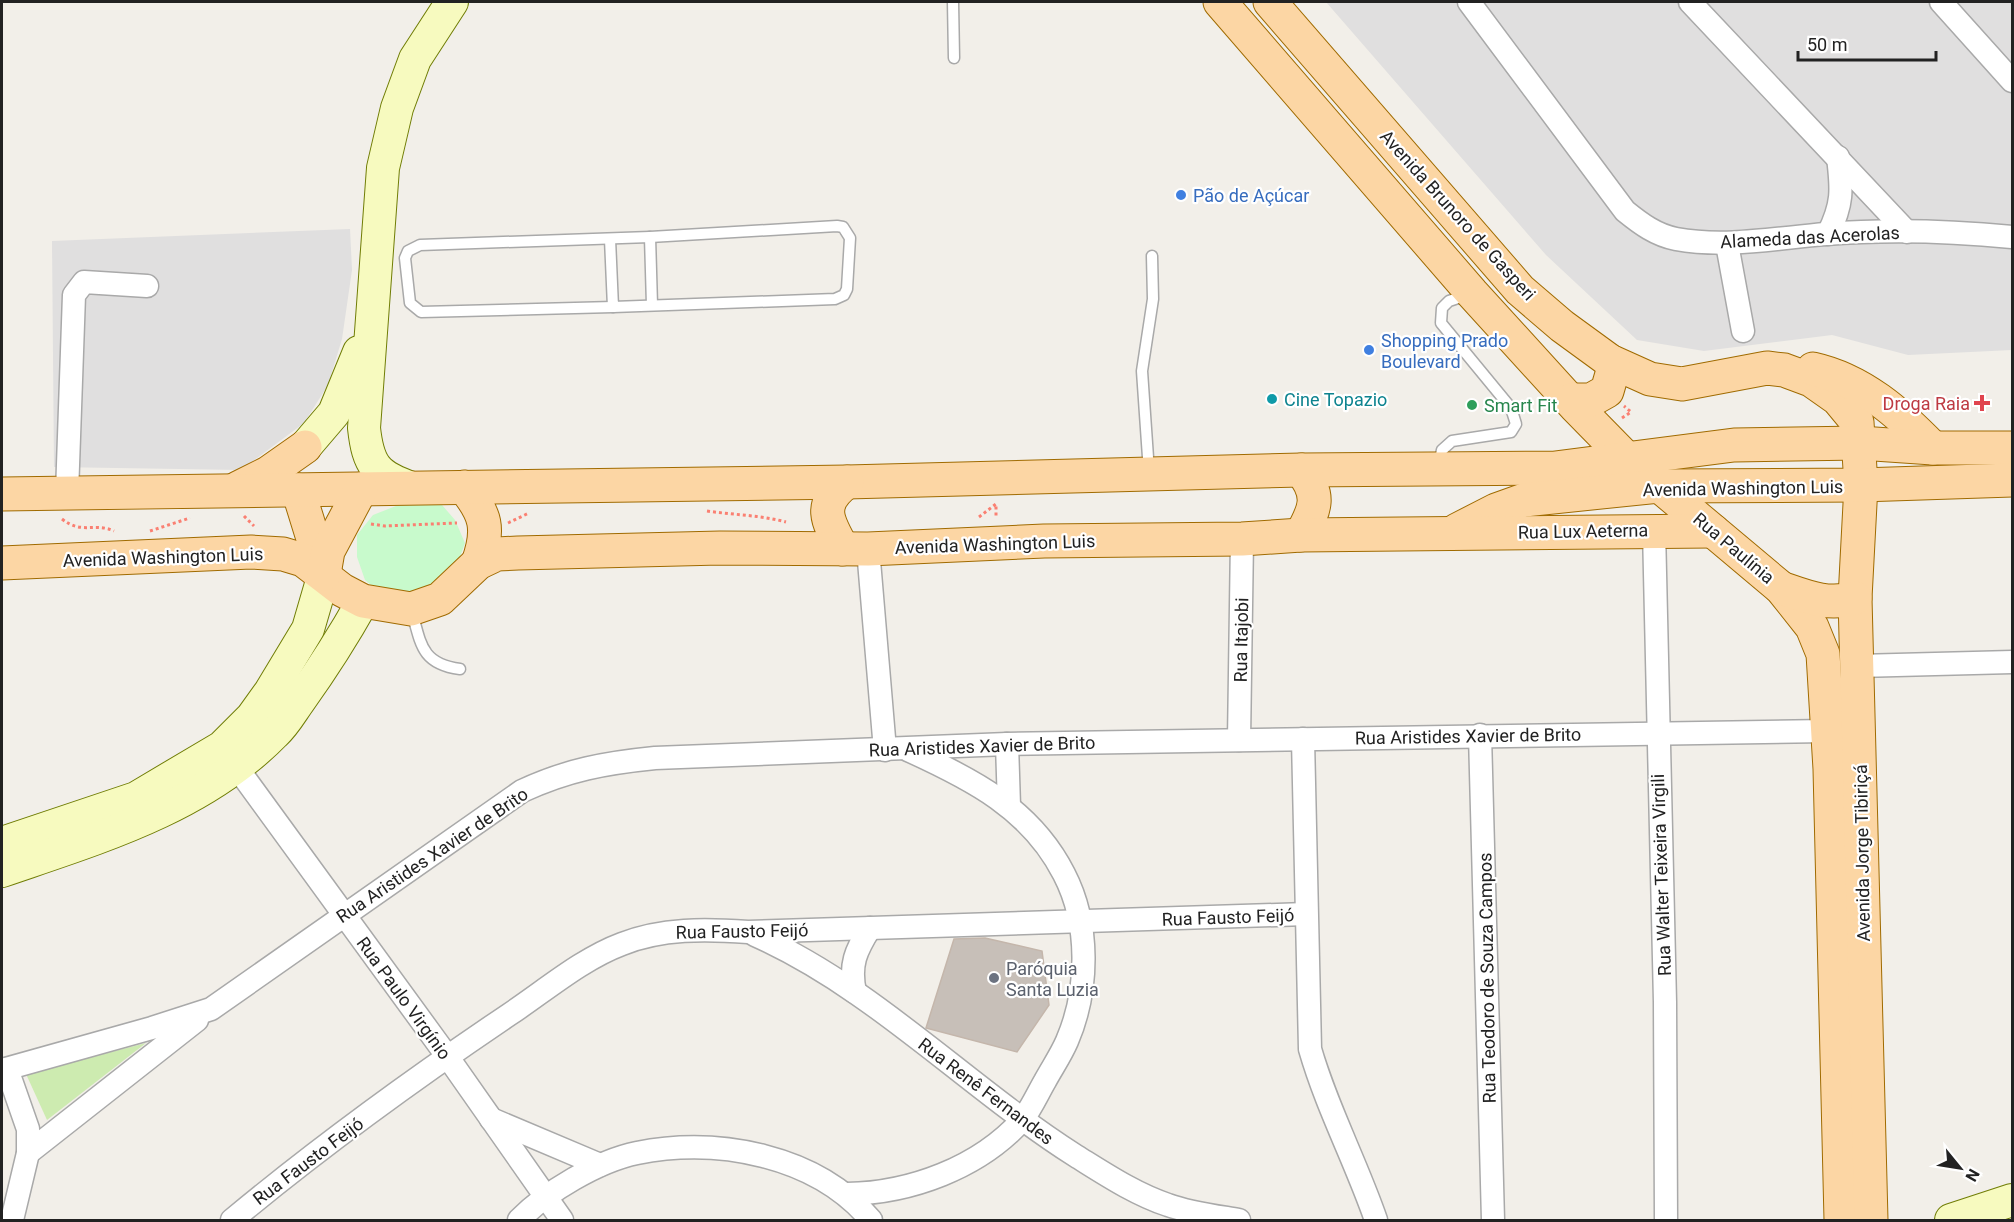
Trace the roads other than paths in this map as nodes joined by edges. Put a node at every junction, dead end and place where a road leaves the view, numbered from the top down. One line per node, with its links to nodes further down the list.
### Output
1 (452, 2): 22 (main road)
2 (953, 2): 8 (lane)
3 (1221, 2): 19 (main road)
4 (1270, 2): 24 (main road, Avenida Brunoro de Gasperi)
5 (1469, 2): 16 (street, Alameda das Acerolas)
6 (1690, 2): 10 (street)
7 (1941, 2): 9 (street)
8 (954, 58)
9 (2013, 81)
10 (1838, 157): 11 (street); 12 (street)
11 (1906, 231): 12 (street, Alameda das Acerolas); 14 (street, Alameda das Acerolas)
12 (1828, 234): 16 (street, Alameda das Acerolas)
13 (650, 237): 15 (lane); 20 (lane); 20 (lane)
14 (2013, 237)
15 (610, 239): 21 (lane); 21 (lane)
16 (1727, 244): 23 (street)
17 (1152, 256): 36 (lane)
18 (147, 286): 47 (street)
19 (1472, 293): 26 (main road); 33 (lane)
20 (652, 305): 21 (lane)
21 (613, 307)
22 (372, 317): 29 (main road); 43 (main road)
23 (1743, 331)
24 (1610, 361): 25 (main road, Avenida Brunoro de Gasperi); 26 (main road)
25 (1784, 370): 27 (main road, Avenida Brunoro de Gasperi); 30 (main road, Avenida Brunoro de Gasperi)
26 (1574, 403): 32 (main road); 34 (main road)
27 (1860, 443): 28 (main road, Avenida Washington Luis); 30 (main road, Avenida Washington Luis); 39 (main road, Avenida Brunoro de Gasperi)
28 (1819, 444): 32 (main road, Avenida Washington Luis); 41 (main road)
29 (305, 447): 45 (main road); 46 (street)
30 (1933, 448): 31 (main road, Avenida Washington Luis)
31 (2013, 448)
32 (1625, 457): 34 (main road, Avenida Washington Luis); 40 (main road)
33 (1439, 468): 34 (main road, Avenida Washington Luis); 35 (main road, Avenida Washington Luis)
34 (1555, 468)
35 (1301, 470): 36 (main road, Avenida Washington Luis); 52 (main road)
36 (1149, 472): 38 (main road, Avenida Washington Luis)
37 (2013, 480): 39 (main road, Avenida Washington Luis)
38 (847, 482): 42 (main road, Avenida Washington Luis); 54 (main road)
39 (1860, 485): 41 (main road, Avenida Washington Luis); 59 (main road, Avenida Jorge Tibiriçá)
40 (1659, 486): 41 (main road, Avenida Washington Luis); 50 (main road, Rua Paulínia); 51 (main road, Avenida Washington Luis)
41 (1697, 486)
42 (464, 487): 43 (main road, Avenida Washington Luis); 56 (main road)
43 (412, 488): 44 (main road, Avenida Washington Luis)
44 (361, 489): 46 (main road, Avenida Washington Luis); 57 (main road)
45 (234, 490): 46 (main road, Avenida Washington Luis); 47 (main road, Avenida Washington Luis)
46 (298, 490): 57 (main road)
47 (66, 493): 48 (main road, Avenida Washington Luis)
48 (2, 494)
49 (1654, 531): 50 (main road, Rua Lux Aeterna); 51 (main road, Rua Lux Aeterna); 66 (street, Rua Walter Teixeira Virgili)
50 (1713, 531): 58 (main road, Rua Paulínia)
51 (1452, 533): 52 (main road, Avenida Washington Luis)
52 (1300, 535): 53 (main road, Avenida Washington Luis)
53 (1242, 539): 54 (main road, Avenida Washington Luis); 69 (street, Rua Itajobi)
54 (856, 549): 56 (main road, Avenida Washington Luis); 71 (street)
55 (2, 563): 57 (main road, Avenida Washington Luis)
56 (478, 563): 61 (main road, Avenida Washington Luis)
57 (324, 574): 60 (main road, Avenida Washington Luis); 72 (main road)
58 (1781, 588): 59 (main road); 65 (main road, Avenida Jorge Tibiriçá)
59 (1855, 598): 63 (main road, Avenida Jorge Tibiriçá)
60 (363, 601): 61 (main road, Avenida Washington Luis); 72 (main road)
61 (411, 609): 64 (lane)
62 (2013, 662): 63 (street)
63 (1858, 666): 102 (main road, Avenida Jorge Tibiriçá)
64 (460, 669)
65 (1827, 731): 66 (street, Rua Aristides Xavier de Brito); 101 (main road, Avenida Jorge Tibiriçá)
66 (1657, 733): 67 (street, Rua Aristides Xavier de Brito); 100 (street, Rua Walter Teixeira Virgili)
67 (1480, 735): 68 (street, Rua Aristides Xavier de Brito); 99 (street, Rua Teodoro de Souza Campos)
68 (1303, 739): 69 (street, Rua Aristides Xavier de Brito); 76 (street)
69 (1239, 740): 70 (street, Rua Aristides Xavier de Brito)
70 (1007, 744): 71 (street, Rua Aristides Xavier de Brito); 73 (street)
71 (894, 749): 73 (street); 77 (street, Rua Aristides Xavier de Brito)
72 (230, 758): 74 (main road); 75 (main road); 77 (street, Rua Paulo Virgínio)
73 (1010, 806): 78 (street)
74 (2, 843)
75 (2, 871)
76 (1306, 914): 78 (street, Rua Fausto Feijó); 98 (street)
77 (343, 916): 82 (street, Rua Aristides Xavier de Brito); 83 (street, Rua Paulo Virgínio)
78 (1082, 921): 79 (street, Rua Fausto Feijó); 86 (street)
79 (870, 928): 80 (street, Rua Fausto Feijó); 81 (street)
80 (748, 932): 81 (street, Rua Renê Fernandes); 83 (street, Rua Fausto Feijó)
81 (855, 992): 86 (street, Rua Renê Fernandes)
82 (211, 1009): 84 (street, Rua Aristides Xavier de Brito); 87 (street, Rua Aristides Xavier de Brito)
83 (447, 1056): 85 (street, Rua Paulo Virgínio); 93 (street, Rua Fausto Feijó)
84 (4, 1069): 87 (street, Rua Aristides Xavier de Brito)
85 (490, 1119): 88 (street); 90 (street, Rua Paulo Virgínio)
86 (1023, 1119): 89 (street); 97 (street, Rua Renê Fernandes)
87 (28, 1153): 92 (street, Rua Aristides Xavier de Brito)
88 (600, 1165): 89 (street); 90 (street)
89 (847, 1194): 96 (street)
90 (546, 1198): 94 (street); 95 (street, Rua Paulo Virgínio)
91 (2013, 1200): 103 (main road)
92 (12, 1221)
93 (232, 1221)
94 (519, 1221)
95 (562, 1221)
96 (871, 1221)
97 (1239, 1221)
98 (1376, 1221)
99 (1493, 1221)
100 (1666, 1221)
101 (1841, 1221)
102 (1870, 1221)
103 (1951, 1221)

